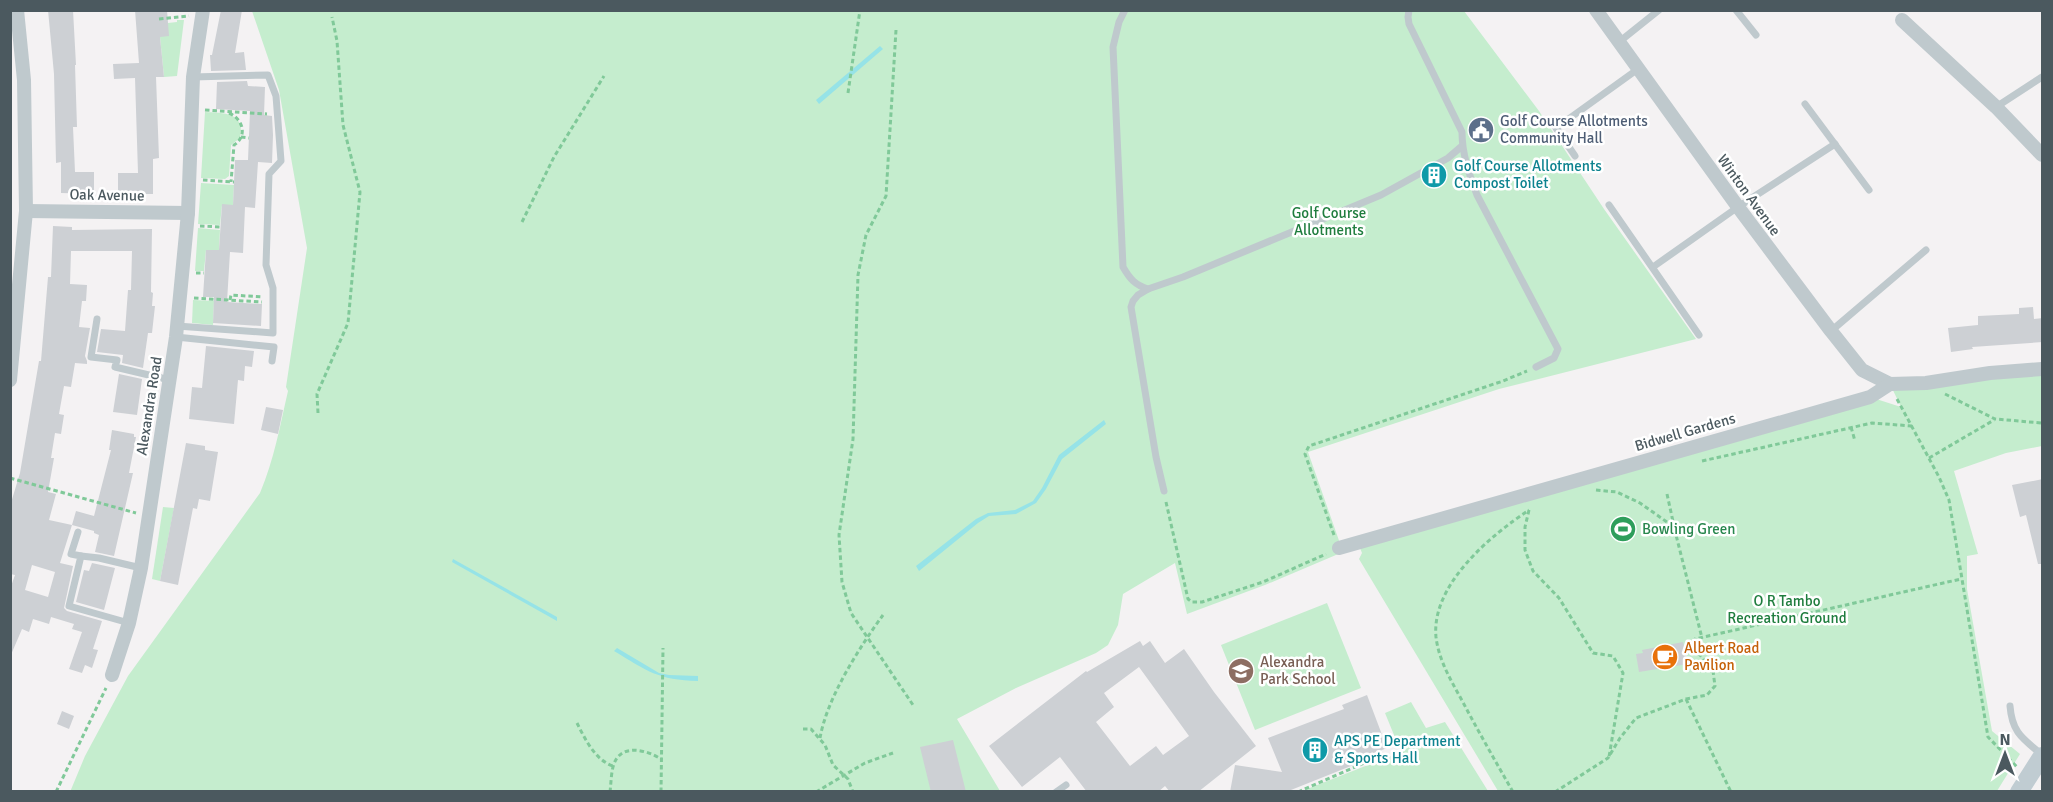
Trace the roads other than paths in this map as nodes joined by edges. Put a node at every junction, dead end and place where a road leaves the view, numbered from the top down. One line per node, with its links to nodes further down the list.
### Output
1 (17, 10): 25 (street)
2 (1125, 10): 29 (lane)
3 (1402, 10): 10 (lane)
4 (1409, 10): 10 (lane)
5 (1596, 10): 12 (street, Winton Avenue)
6 (1659, 10): 12 (lane)
7 (1736, 10): 11 (lane)
8 (203, 13): 14 (street, Alexandra Road)
9 (1902, 20): 17 (street)
10 (1409, 24): 19 (lane)
11 (1756, 35)
12 (1619, 42): 13 (street, Winton Avenue)
13 (1638, 69): 21 (lane); 24 (street, Winton Avenue)
14 (193, 77): 26 (street, Alexandra Road); 32 (lane)
15 (2043, 77): 17 (lane)
16 (1805, 105): 18 (lane)
17 (1996, 107): 20 (street)
18 (1835, 144): 22 (lane); 24 (lane)
19 (1462, 146): 29 (lane); 36 (lane)
20 (2043, 155)
21 (1575, 156)
22 (1869, 190)
23 (1609, 205): 28 (lane)
24 (1738, 207): 28 (lane); 31 (street, Winton Avenue)
25 (26, 211): 26 (street, Oak Avenue); 34 (street)
26 (187, 219): 32 (street, Alexandra Road)
27 (1926, 250): 31 (lane)
28 (1653, 267): 33 (lane)
29 (1148, 289): 41 (lane)
30 (97, 319): 39 (lane)
31 (1831, 331): 40 (street, Winton Avenue)
32 (177, 332): 35 (lane); 39 (street, Alexandra Road)
33 (1700, 335)
34 (13, 344): 38 (street)
35 (272, 361)
36 (1536, 367)
37 (2043, 369): 40 (street, Bidwell Gardens)
38 (10, 380)
39 (170, 380): 45 (street, Alexandra Road)
40 (1890, 384): 43 (street, Bidwell Gardens)
41 (1164, 491)
42 (78, 532): 44 (lane)
43 (1339, 548)
44 (81, 556): 45 (lane); 46 (lane)
45 (141, 568): 46 (street, Alexandra Road)
46 (129, 622): 47 (street, Alexandra Road)
47 (112, 675)
48 (2010, 706): 49 (lane)
49 (2043, 756): 51 (main road)
50 (1066, 785): 52 (lane)
51 (2024, 785)
52 (1056, 792)

